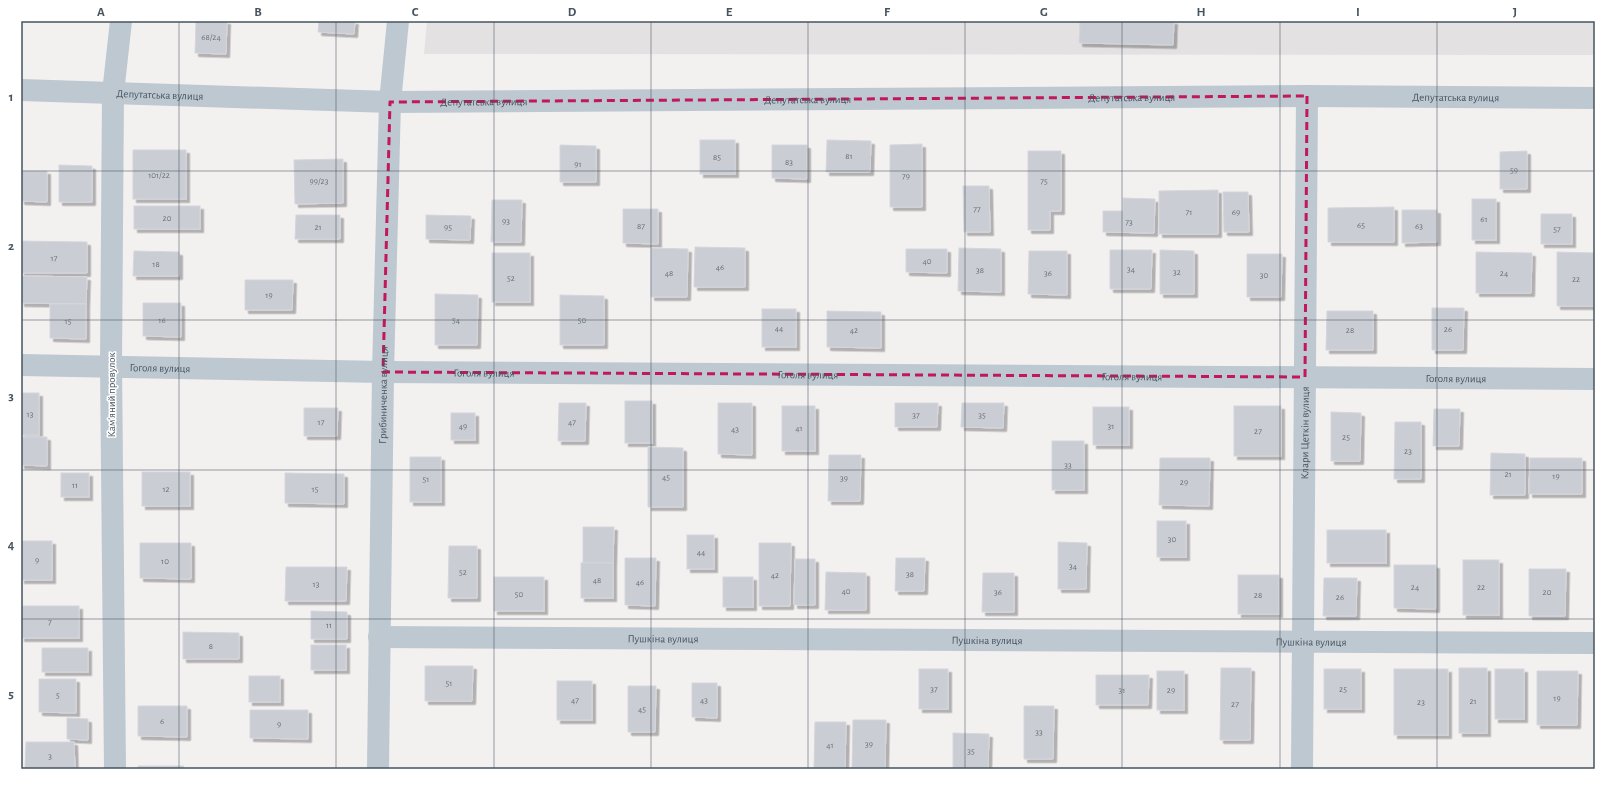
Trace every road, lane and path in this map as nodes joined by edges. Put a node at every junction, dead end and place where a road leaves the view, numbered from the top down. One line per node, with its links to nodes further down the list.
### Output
1 (121, 21): 4 (street, Кам’яний провулок)
2 (398, 21): 7 (street, Грибиниченка вулиця)
3 (21, 90): 4 (street, Депутатська вулиця)
4 (113, 93): 7 (street, Депутатська вулиця); 9 (street, Кам’яний провулок)
5 (1307, 96): 6 (street, Депутатська вулиця); 7 (street, Депутатська вулиця); 11 (street, Клари Цеткін вулиця)
6 (1595, 98)
7 (390, 102): 10 (street, Грибиниченка вулиця)
8 (21, 365): 9 (street, Гоголя вулиця)
9 (111, 366): 10 (street, Гоголя вулиця); 16 (street, Кам’яний провулок)
10 (383, 372): 11 (street, Гоголя вулиця); 13 (street, Грибиниченка вулиця)
11 (1305, 377): 12 (street, Гоголя вулиця); 14 (street, Клари Цеткін вулиця)
12 (1595, 379)
13 (379, 637): 14 (street, Пушкіна вулиця); 17 (street, Грибиниченка вулиця)
14 (1303, 641): 15 (street, Пушкіна вулиця); 18 (street, Клари Цеткін вулиця)
15 (1595, 643)
16 (115, 769)
17 (378, 769)
18 (1302, 769)

